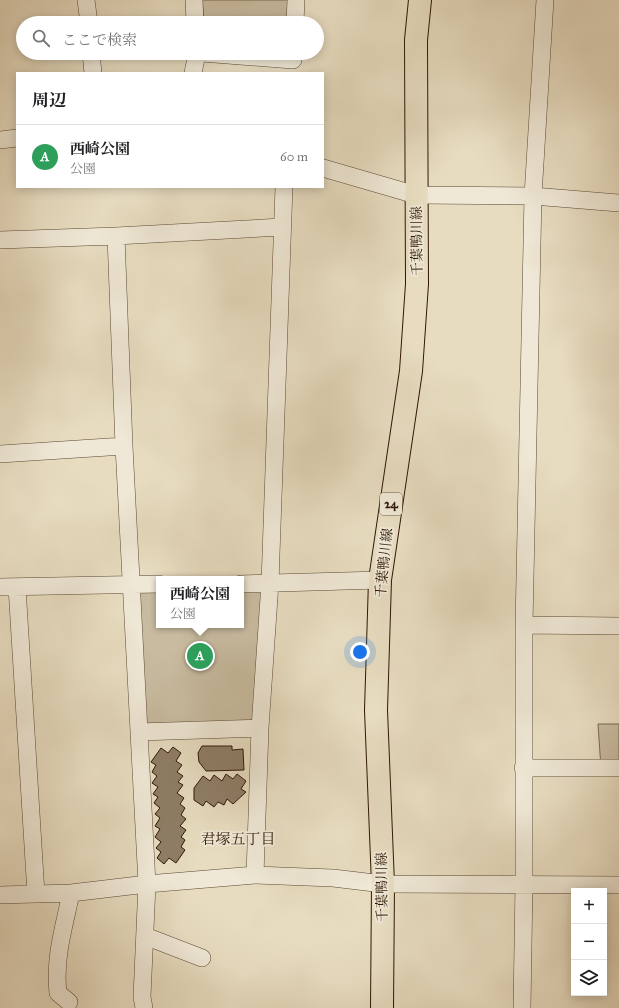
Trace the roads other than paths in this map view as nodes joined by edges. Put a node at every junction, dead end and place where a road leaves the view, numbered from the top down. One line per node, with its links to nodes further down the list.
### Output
1 (86, 0): 6 (street)
2 (194, 0): 7 (street)
3 (296, 0): 8 (street)
4 (420, 0): 19 (main road, 千葉鴨川線 / 24)
5 (545, 0): 20 (street)
6 (88, 16)
7 (195, 16)
8 (295, 16)
9 (92, 60): 13 (street)
10 (195, 60): 14 (street)
11 (273, 60): 12 (street)
12 (293, 62)
13 (93, 72)
14 (192, 72)
15 (16, 138): 16 (street)
16 (0, 140)
17 (324, 168): 19 (street)
18 (284, 188): 22 (street)
19 (416, 195): 20 (street); 27 (main road, 千葉鴨川線 / 24)
20 (533, 196): 21 (street); 34 (street)
21 (619, 203)
22 (282, 227): 23 (street); 28 (street)
23 (116, 236): 24 (street); 25 (street)
24 (0, 240)
25 (124, 446): 26 (street); 29 (street)
26 (0, 454)
27 (380, 580): 28 (street); 42 (main road, 千葉鴨川線 / 24)
28 (270, 583): 31 (street); 36 (street)
29 (131, 584): 30 (street); 33 (street); 37 (street)
30 (156, 584)
31 (244, 584)
32 (0, 587): 33 (street)
33 (17, 587): 46 (street)
34 (524, 625): 35 (street); 38 (street)
35 (619, 626)
36 (260, 728): 37 (street); 40 (street)
37 (139, 732): 41 (street)
38 (523, 768): 39 (street); 43 (street)
39 (619, 768)
40 (254, 876): 41 (street); 42 (street)
41 (147, 884): 45 (street); 48 (street)
42 (383, 884): 43 (street); 52 (main road, 千葉鴨川線 / 24)
43 (524, 884): 44 (street); 53 (street)
44 (619, 885)
45 (71, 893): 46 (street); 50 (street)
46 (36, 894): 47 (street)
47 (0, 895)
48 (146, 936): 49 (street); 51 (street)
49 (202, 958)
50 (69, 1002)
51 (144, 1008)
52 (382, 1008)
53 (522, 1008)

